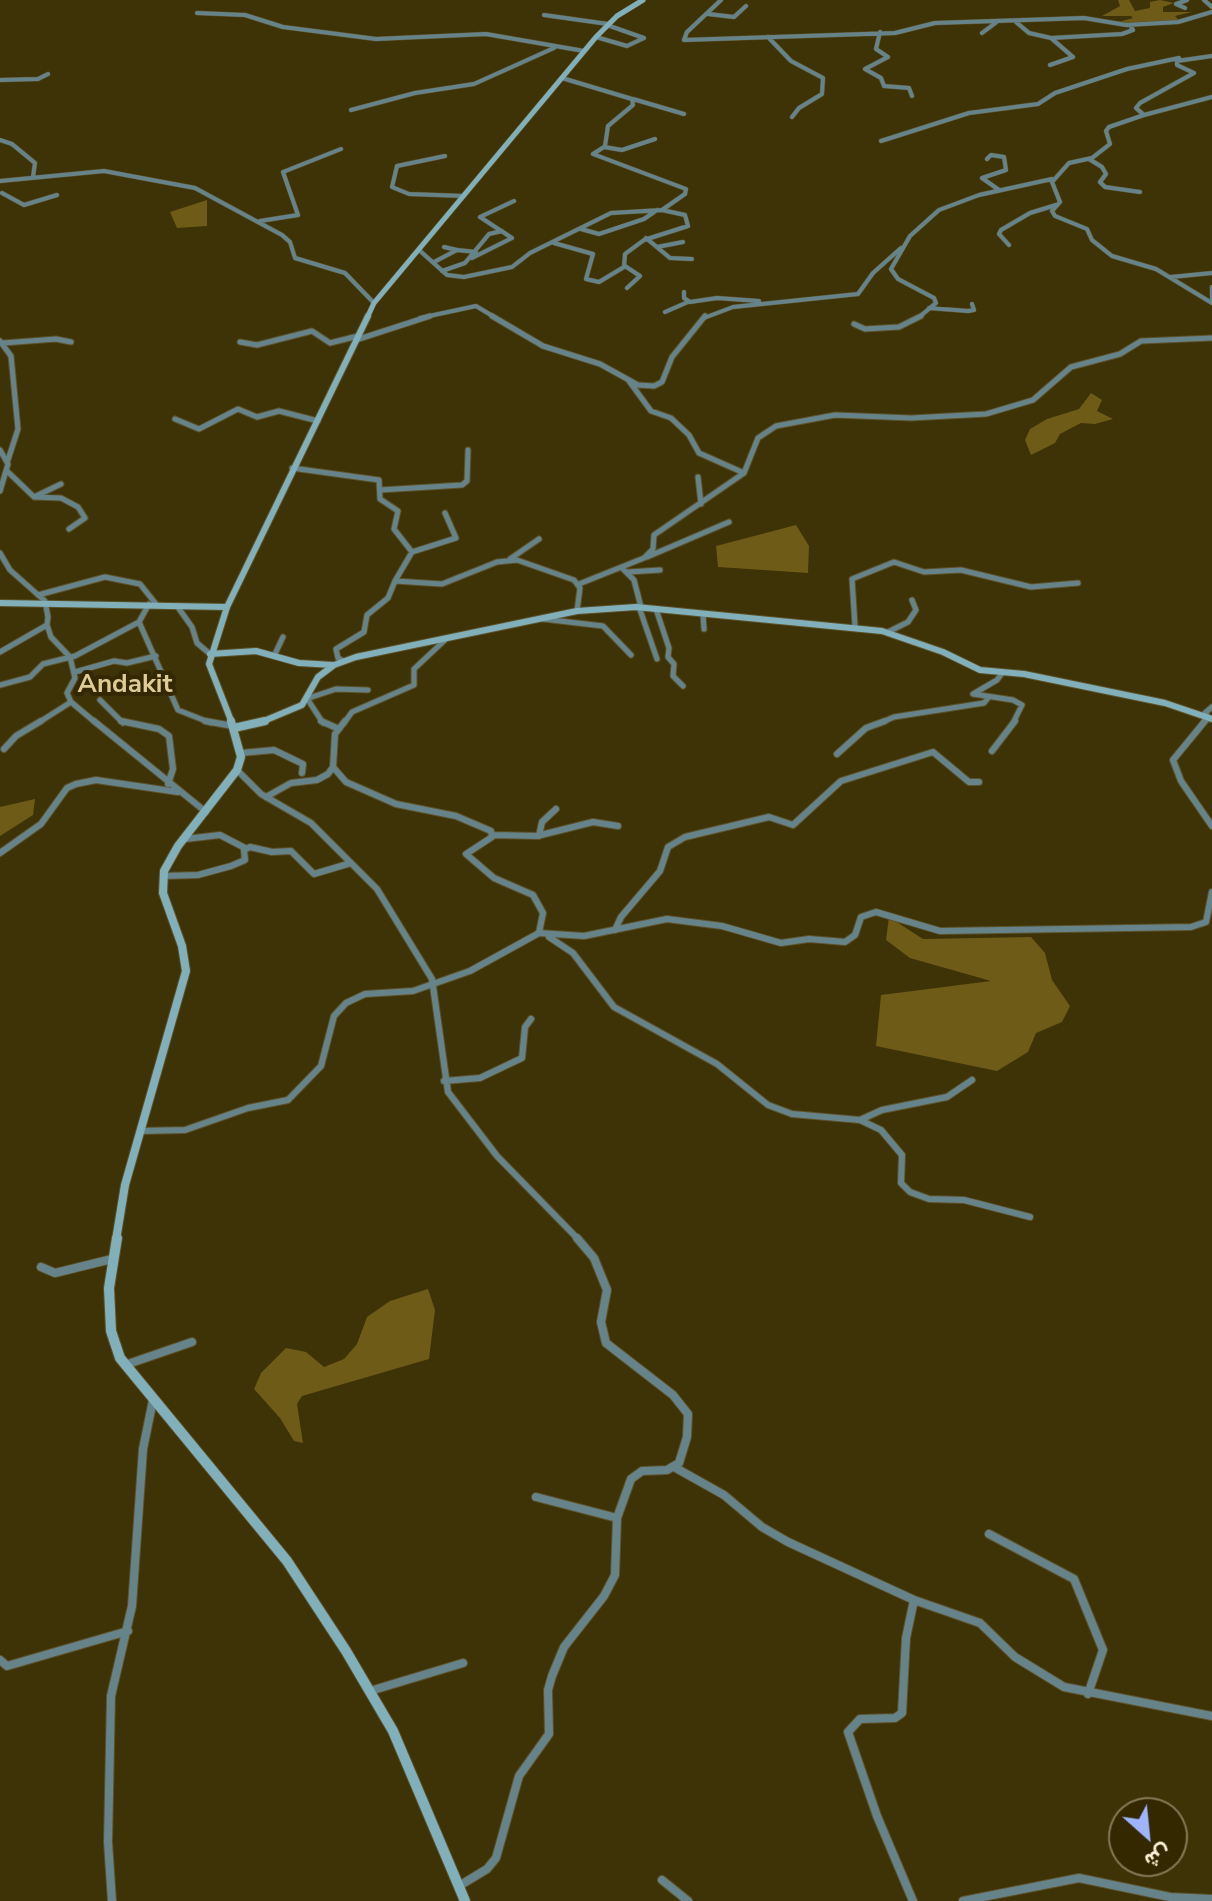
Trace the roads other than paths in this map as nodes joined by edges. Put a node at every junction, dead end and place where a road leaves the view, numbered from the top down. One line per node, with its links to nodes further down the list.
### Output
1 (643, 0): 13 (main road)
2 (721, 0): 9 (street)
3 (1187, 0): 6 (street)
4 (1203, 0): 7 (street)
5 (746, 6): 9 (street)
6 (1185, 8)
7 (1212, 10): 14 (street)
8 (197, 13): 20 (street)
9 (708, 14): 18 (street)
10 (544, 15): 13 (street)
11 (998, 21): 12 (street); 15 (street); 16 (street)
12 (1016, 22): 14 (street); 19 (street)
13 (608, 25): 17 (main road); 17 (street)
14 (1130, 25): 19 (street)
15 (880, 32): 18 (street); 30 (street)
16 (982, 33)
17 (596, 37): 21 (main road)
18 (768, 37): 36 (street)
19 (1051, 38): 24 (street)
20 (561, 47): 21 (street); 26 (street)
21 (584, 51): 27 (main road)
22 (1212, 56): 23 (street)
23 (1189, 57): 35 (street); 39 (street)
24 (1050, 65)
25 (48, 74): 28 (street)
26 (483, 78): 29 (street); 33 (street)
27 (562, 78): 32 (street); 53 (main road)
28 (0, 80)
29 (460, 83)
30 (912, 96)
31 (1212, 97): 35 (street)
32 (632, 99): 34 (street); 40 (street)
33 (351, 110)
34 (684, 114)
35 (1144, 115): 44 (street)
36 (792, 117)
37 (655, 139): 40 (street)
38 (0, 140): 45 (street)
39 (881, 141)
40 (605, 146): 56 (street)
41 (341, 149): 57 (street)
42 (445, 156): 53 (street)
43 (987, 159): 49 (street)
44 (1089, 159): 46 (street); 50 (street)
45 (33, 177): 47 (street); 57 (street)
46 (1052, 179): 49 (street); 55 (street)
47 (10, 180): 48 (street); 51 (street)
48 (0, 181)
49 (999, 190): 66 (street)
50 (1140, 192)
51 (1, 193): 52 (street)
52 (57, 195)
53 (464, 196): 67 (main road)
54 (514, 201): 59 (street)
55 (1059, 204): 63 (street); 76 (street)
56 (659, 210): 58 (street); 58 (street); 60 (street)
57 (260, 221): 83 (street)
58 (581, 229): 62 (street)
59 (503, 231): 69 (street); 70 (street)
60 (646, 238): 65 (street); 73 (street)
61 (683, 242): 65 (street)
62 (554, 243): 73 (street); 74 (street)
63 (1009, 245)
64 (444, 247): 68 (street)
65 (657, 247): 71 (street)
66 (901, 248): 82 (street); 85 (street)
67 (419, 250): 72 (street); 83 (main road)
68 (457, 250): 69 (street); 72 (street)
69 (476, 252): 70 (street)
70 (472, 258): 74 (street)
71 (692, 259)
72 (434, 262): 74 (street)
73 (625, 266): 78 (street)
74 (442, 271)
75 (1212, 273): 76 (street)
76 (1171, 277): 80 (street)
77 (1212, 287): 80 (street)
78 (627, 288)
79 (684, 292): 81 (street)
80 (1212, 301)
81 (688, 302): 82 (street); 86 (street)
82 (770, 302): 93 (street)
83 (374, 303): 88 (main road)
84 (972, 304): 85 (street)
85 (929, 308): 87 (street)
86 (665, 312)
87 (854, 324)
88 (357, 338): 92 (street); 93 (street); 95 (main road)
89 (1212, 338): 101 (street)
90 (1, 342): 91 (street); 98 (street)
91 (71, 342)
92 (240, 342)
93 (629, 381): 101 (street)
94 (175, 419): 95 (street)
95 (318, 421): 99 (main road)
96 (0, 450): 98 (street)
97 (468, 450): 104 (street)
98 (8, 460): 100 (street)
99 (292, 468): 104 (street); 128 (main road)
100 (7, 471): 105 (street); 106 (street)
101 (744, 473): 107 (street)
102 (698, 477): 107 (street)
103 (61, 484): 106 (street)
104 (380, 490): 112 (street)
105 (0, 491)
106 (34, 497): 110 (street)
107 (701, 504): 114 (street)
108 (445, 513): 112 (street)
109 (729, 522): 114 (street)
110 (69, 529)
111 (539, 539): 115 (street)
112 (412, 552): 119 (street)
113 (0, 553): 116 (street)
114 (644, 558): 118 (street)
115 (510, 559): 119 (street); 121 (street)
116 (4, 566): 122 (street)
117 (660, 570): 118 (street)
118 (626, 571): 121 (street); 129 (street)
119 (395, 581): 148 (street)
120 (1078, 583): 136 (street)
121 (579, 584): 131 (street)
122 (38, 595): 124 (street); 126 (street)
123 (912, 600): 138 (street)
124 (45, 601): 125 (main road); 126 (main road); 135 (street)
125 (0, 603)
126 (153, 604): 127 (main road); 134 (street)
127 (177, 606): 128 (main road); 142 (street)
128 (227, 607): 142 (main road)
129 (640, 607): 130 (main road); 131 (main road); 147 (street)
130 (656, 609): 132 (main road); 153 (street)
131 (577, 611): 133 (main road)
132 (703, 614): 136 (main road); 137 (street)
133 (540, 618): 140 (main road); 143 (street)
134 (139, 622): 144 (street); 146 (street)
135 (47, 625): 141 (street); 146 (street)
136 (855, 626): 138 (main road)
137 (704, 629)
138 (888, 632): 151 (main road)
139 (283, 637): 145 (street)
140 (445, 640): 148 (main road); 162 (street)
141 (0, 652)
142 (210, 654): 145 (main road); 161 (main road)
143 (631, 655)
144 (156, 656): 150 (street); 161 (street)
145 (274, 656): 149 (main road)
146 (70, 657): 150 (street); 152 (street)
147 (657, 659)
148 (343, 661): 149 (main road)
149 (334, 665): 156 (main road)
150 (75, 672): 158 (street)
151 (1003, 672): 155 (street); 160 (main road)
152 (0, 685)
153 (683, 686)
154 (368, 690): 156 (street)
155 (988, 698): 164 (street); 166 (street)
156 (308, 699): 161 (main road); 162 (street)
157 (100, 700): 171 (street)
158 (71, 702): 163 (street); 171 (street)
159 (1212, 707): 160 (street)
160 (1209, 719): 177 (street)
161 (233, 727): 165 (main road)
162 (339, 729): 167 (street)
163 (4, 749)
164 (992, 751)
165 (241, 753): 168 (main road); 169 (street)
166 (837, 754)
167 (333, 767): 173 (street); 178 (street)
168 (237, 770): 173 (street); 175 (main road)
169 (302, 773)
170 (979, 782): 186 (street)
171 (168, 784): 172 (street)
172 (178, 792): 175 (street); 182 (street)
173 (266, 797): 183 (street)
174 (556, 809): 179 (street)
175 (206, 812): 180 (main road)
176 (618, 826): 179 (street)
177 (1212, 826)
178 (494, 835): 179 (street); 187 (street)
179 (541, 835)
180 (184, 839): 181 (street); 184 (main road)
181 (245, 848): 183 (street); 184 (street)
182 (0, 853)
183 (351, 863): 188 (street)
184 (163, 876): 193 (main road)
185 (1212, 892): 186 (street)
186 (615, 930): 187 (street)
187 (540, 934): 188 (street); 192 (street)
188 (433, 984): 191 (street); 193 (street)
189 (531, 1019): 191 (street)
190 (972, 1080): 192 (street)
191 (444, 1081): 200 (street)
192 (860, 1120): 194 (street)
193 (140, 1131): 195 (main road)
194 (1030, 1217)
195 (112, 1259): 196 (street); 198 (main road)
196 (41, 1267)
197 (192, 1342): 198 (street)
198 (125, 1365): 199 (main road)
199 (153, 1400): 205 (street); 208 (main road)
200 (674, 1467): 202 (street); 204 (street)
201 (536, 1497): 202 (street)
202 (617, 1518): 212 (street)
203 (989, 1534): 209 (street)
204 (914, 1600): 209 (street); 217 (street)
205 (128, 1631): 206 (street); 214 (street)
206 (0, 1660)
207 (463, 1663): 208 (street)
208 (370, 1691): 212 (main road)
209 (1088, 1694): 210 (street)
210 (1212, 1716)
211 (662, 1880): 216 (street)
212 (459, 1886): 215 (main road)
213 (1212, 1899): 218 (street)
214 (112, 1901)
215 (465, 1901)
216 (688, 1901)
217 (913, 1901)
218 (963, 1901)

